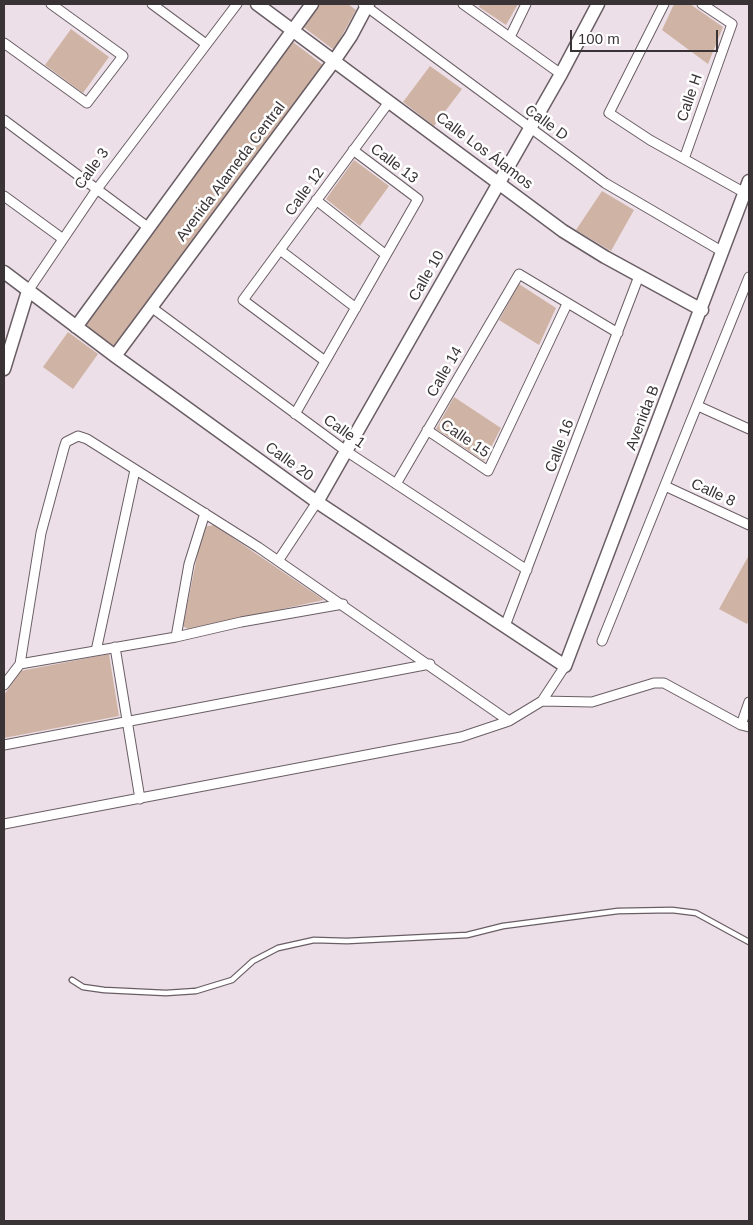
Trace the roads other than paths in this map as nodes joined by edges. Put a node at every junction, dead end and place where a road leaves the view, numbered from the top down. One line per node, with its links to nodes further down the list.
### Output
1 (51, 4): 14 (street)
2 (152, 4): 15 (street)
3 (237, 4): 15 (street, Calle 3)
4 (257, 4): 12 (street, Calle Los Álamos)
5 (312, 4): 12 (street)
6 (463, 4): 13 (street)
7 (526, 4): 13 (street)
8 (598, 4): 17 (street, Calle 10)
9 (664, 4): 22 (street)
10 (702, 4): 22 (street, Calle H)
11 (365, 5): 16 (street, Avenida Alameda Central); 20 (street, Calle D)
12 (293, 31): 16 (street, Calle Los Álamos); 28 (street)
13 (510, 37): 17 (street)
14 (4, 43)
15 (206, 44): 25 (street, Calle 3)
16 (334, 60): 18 (street, Calle Los Álamos); 40 (street, Avenida Alameda Central)
17 (561, 74): 20 (street, Calle 10)
18 (389, 102): 21 (street, Calle 12); 23 (street, Calle Los Álamos)
19 (4, 120): 25 (street)
20 (530, 129): 23 (street, Calle 10); 31 (street, Calle D)
21 (353, 150): 27 (street, Calle 12); 32 (street, Calle 13)
22 (684, 159): 24 (street)
23 (499, 182): 34 (street, Calle Los Álamos); 52 (street, Calle 10)
24 (747, 187): 31 (street, Avenida B)
25 (97, 189): 28 (street); 29 (street, Calle 3)
26 (4, 196): 29 (street)
27 (316, 200): 30 (street, Calle 12); 32 (street)
28 (149, 228): 43 (street)
29 (63, 239): 36 (street, Calle 3)
30 (280, 250): 41 (street); 46 (street, Calle 12)
31 (723, 252): 42 (street, Avenida B)
32 (386, 255): 41 (street)
33 (4, 272): 36 (street, Calle 20)
34 (640, 276): 42 (street, Calle Los Álamos); 44 (street, Calle 16)
35 (749, 277): 37 (street)
36 (28, 291): 43 (street, Calle 20); 47 (street, Calle 3)
37 (740, 297): 38 (street); 48 (street)
38 (749, 303)
39 (567, 304): 44 (street); 51 (street, Calle 14); 51 (street, Calle 15)
40 (151, 307): 45 (street, Avenida Alameda Central); 49 (street, Calle 1)
41 (356, 308): 46 (street)
42 (702, 310): 69 (street, Avenida B)
43 (76, 327): 45 (street, Calle 20)
44 (618, 333): 60 (street, Calle 16)
45 (115, 356): 56 (street, Calle 20)
46 (325, 361): 49 (street)
47 (4, 369)
48 (698, 406): 50 (street); 55 (street)
49 (295, 414): 52 (street, Calle 1)
50 (749, 429)
51 (427, 430): 54 (street, Calle 14)
52 (346, 451): 54 (street, Calle 1); 56 (street, Calle 10)
53 (135, 470): 57 (street); 66 (street); 67 (street)
54 (396, 484): 60 (street, Calle 1)
55 (665, 486): 58 (street, Calle 8); 64 (street)
56 (316, 502): 59 (street, Calle 10); 62 (street, Calle 20)
57 (205, 513): 59 (street); 63 (street)
58 (749, 524)
59 (278, 561): 61 (street)
60 (527, 570): 62 (street, Calle 16)
61 (343, 604): 63 (street); 68 (street)
62 (506, 626): 69 (street, Calle 20)
63 (176, 637): 65 (street)
64 (602, 641)
65 (115, 647): 66 (street); 74 (street)
66 (96, 650): 67 (street)
67 (20, 664): 70 (street)
68 (430, 664): 73 (street); 74 (street)
69 (565, 666): 71 (street)
70 (4, 685)
71 (542, 701): 73 (street); 75 (street)
72 (749, 702): 75 (street)
73 (510, 721): 77 (street)
74 (128, 722): 76 (street); 77 (street)
75 (745, 726)
76 (4, 745)
77 (140, 799): 78 (street)
78 (4, 824)
79 (749, 942): 80 (lane)
80 (72, 980)

